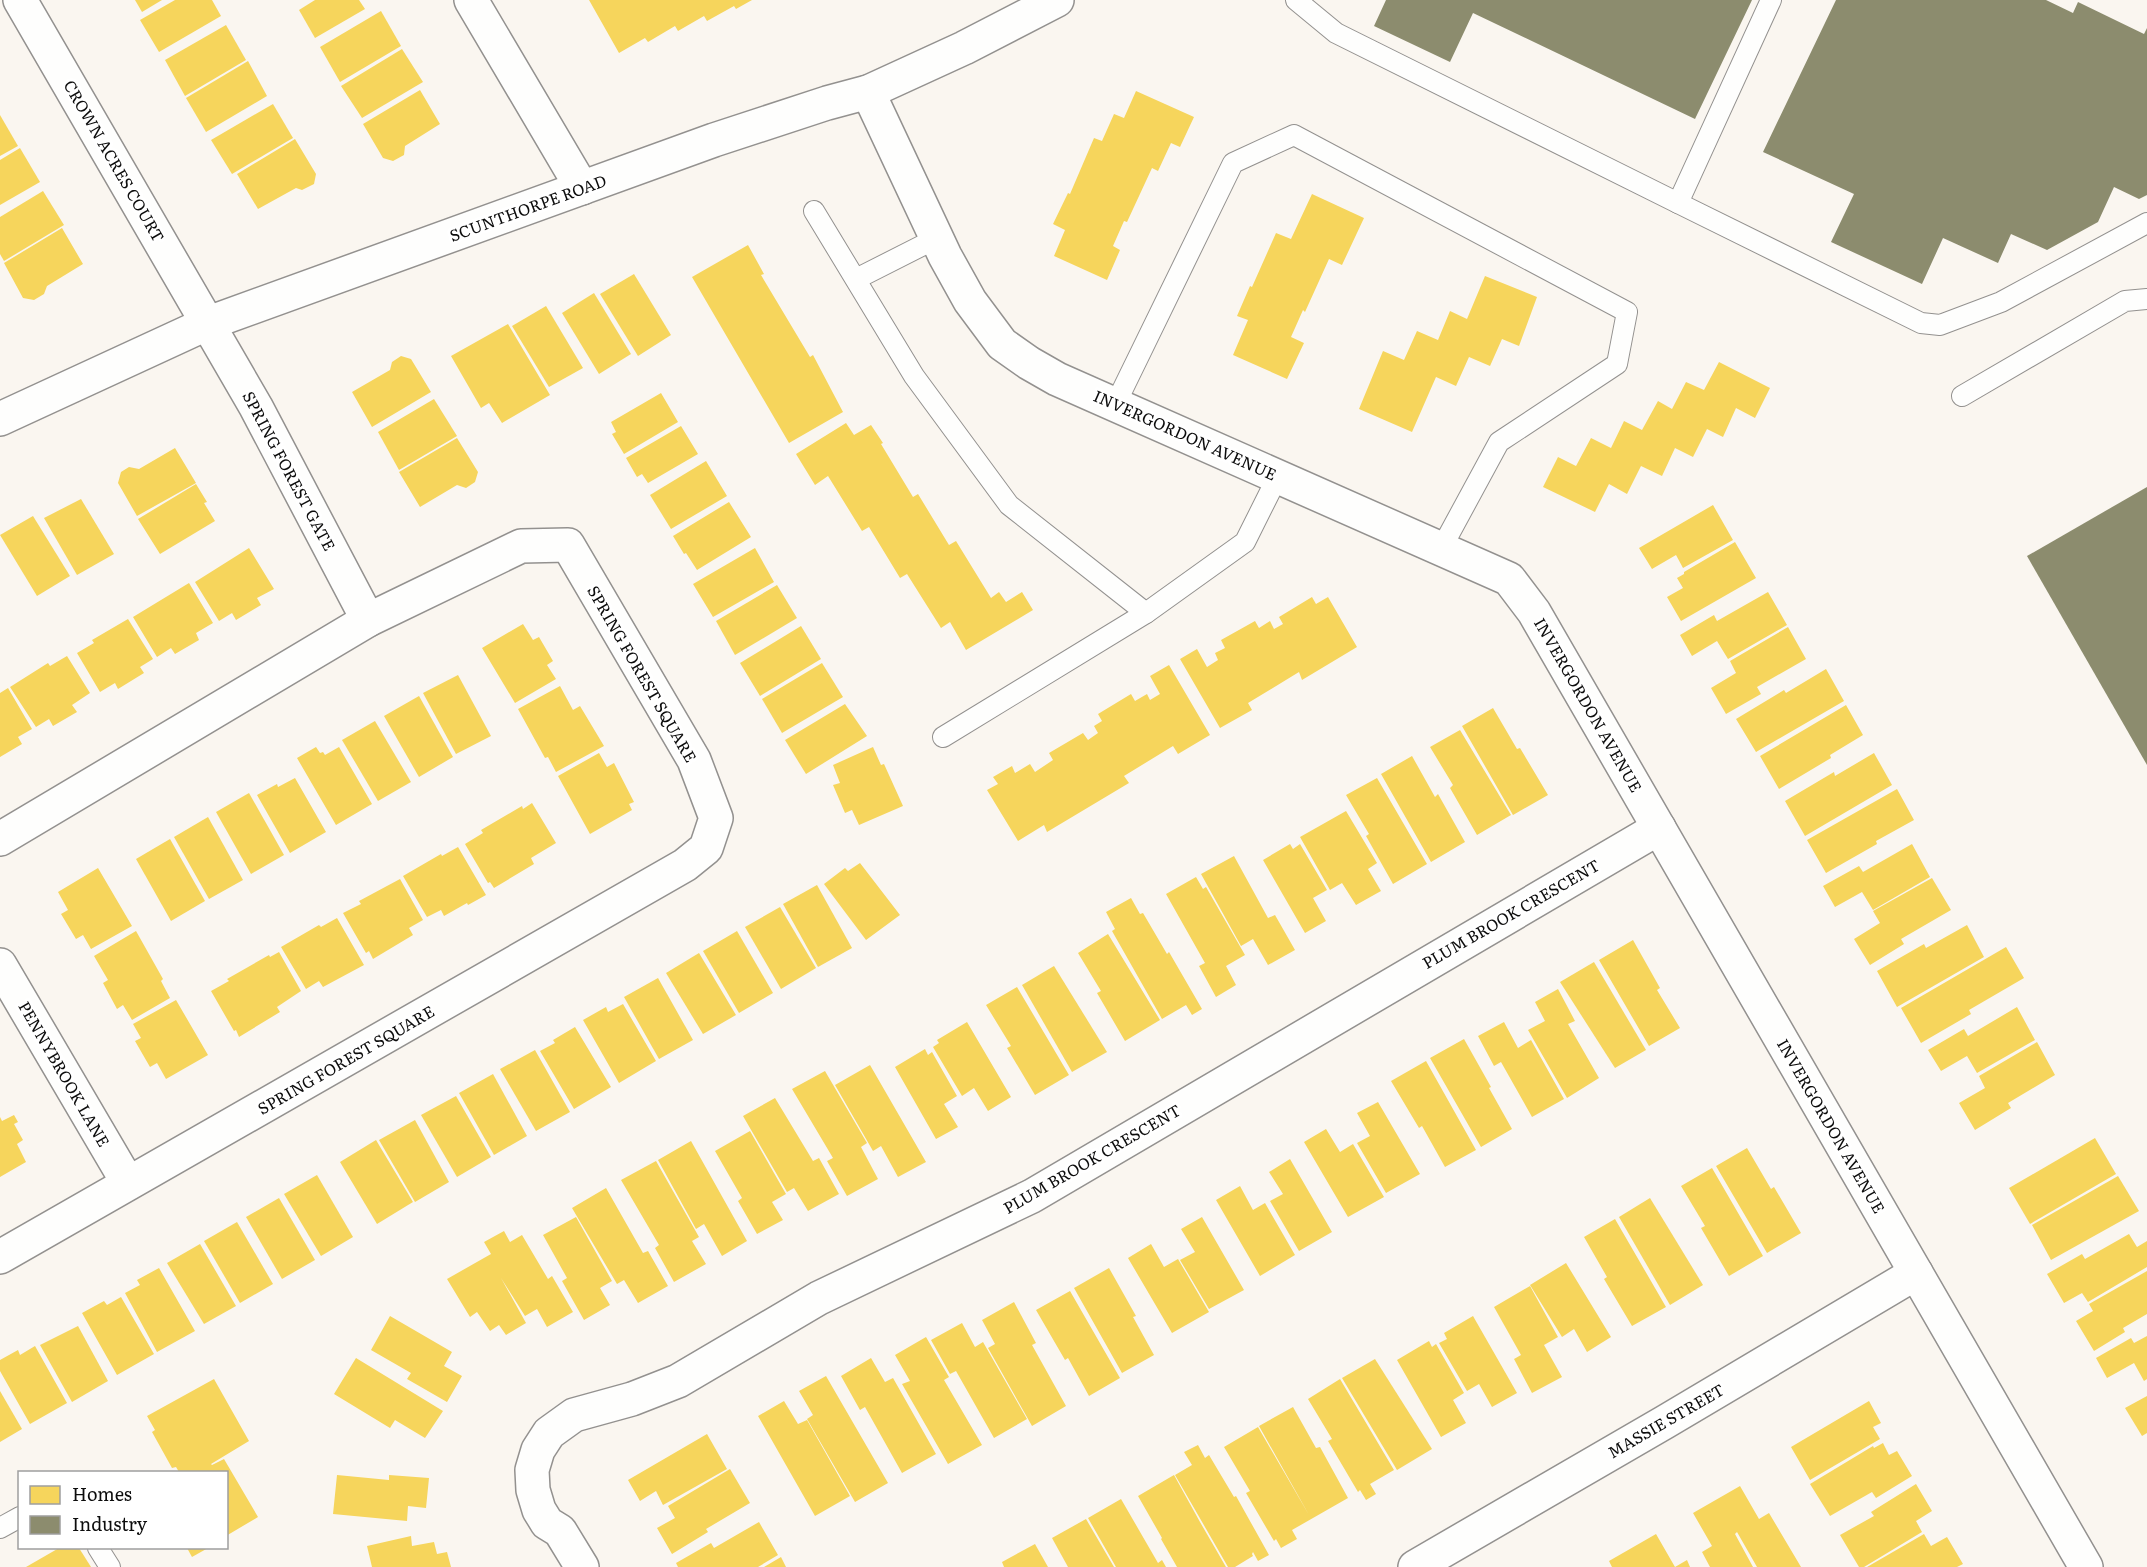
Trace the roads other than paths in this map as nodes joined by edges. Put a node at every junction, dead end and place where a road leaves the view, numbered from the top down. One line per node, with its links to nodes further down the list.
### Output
1 (20, 0): 14 (street, CROWN ACRES COURT)
2 (471, 0): 7 (street)
3 (1058, 0): 6 (street, SCUNTHORPE ROAD)
4 (1296, 0): 8 (lane)
5 (1771, 0): 8 (lane)
6 (868, 92): 7 (street, SCUNTHORPE ROAD); 11 (street, INVERGORDON AVENUE)
7 (582, 188): 14 (street, SCUNTHORPE ROAD)
8 (1678, 203): 10 (lane)
9 (814, 211): 12 (lane)
10 (2147, 223)
11 (937, 238): 12 (lane); 16 (street, INVERGORDON AVENUE)
12 (855, 279): 20 (lane)
13 (2147, 299): 15 (lane)
14 (206, 324): 17 (street, SCUNTHORPE ROAD); 21 (street, SPRING FOREST GATE)
15 (1962, 396)
16 (1115, 405): 18 (street, INVERGORDON AVENUE); 19 (lane)
17 (0, 419)
18 (1278, 476): 19 (street, INVERGORDON AVENUE); 20 (lane)
19 (1441, 549): 23 (street, INVERGORDON AVENUE)
20 (1146, 613): 22 (lane)
21 (368, 620): 24 (street, SPRING FOREST SQUARE); 26 (street, SPRING FOREST SQUARE)
22 (943, 737)
23 (1659, 828): 28 (street, INVERGORDON AVENUE); 33 (street, PLUM BROOK CRESCENT)
24 (0, 839)
25 (0, 965): 26 (street, PENNYBROOK LANE)
26 (128, 1183): 27 (street, SPRING FOREST SQUARE)
27 (0, 1257)
28 (1916, 1273): 34 (street, MASSIE STREET); 35 (street, INVERGORDON AVENUE)
29 (18, 1518): 30 (lane)
30 (0, 1528)
31 (99, 1549): 32 (lane)
32 (110, 1567)
33 (582, 1567)
34 (1415, 1567)
35 (2086, 1567)

